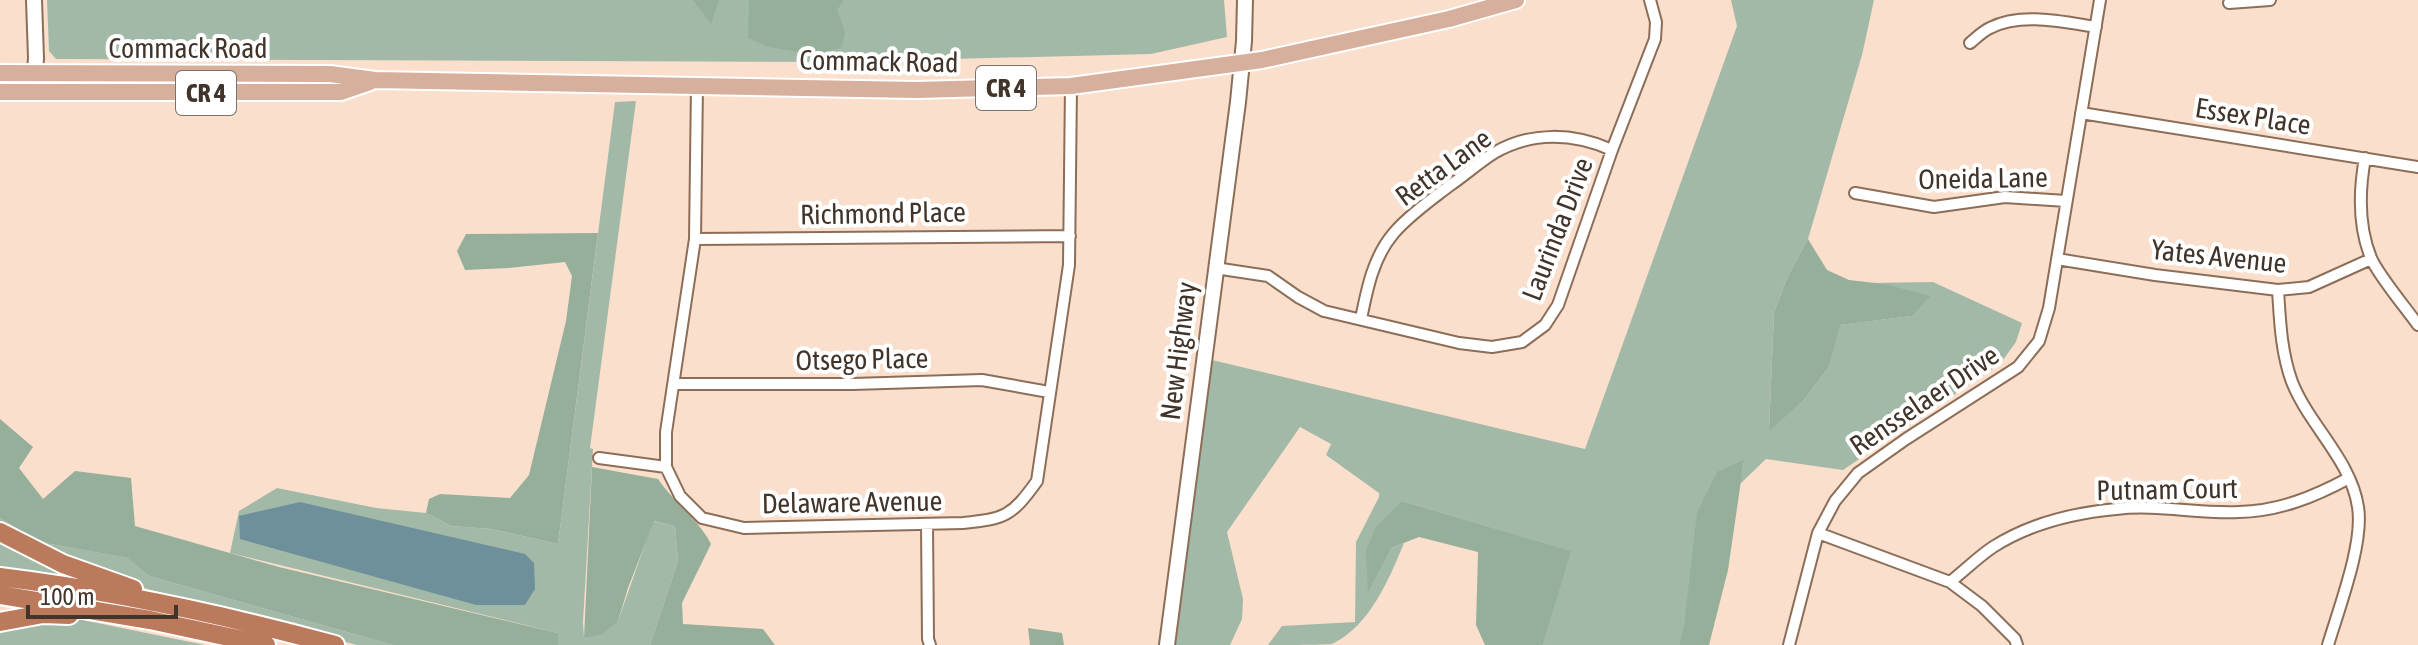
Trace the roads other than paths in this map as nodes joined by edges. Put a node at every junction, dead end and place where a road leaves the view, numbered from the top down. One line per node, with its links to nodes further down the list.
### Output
1 (34, 0): 12 (street)
2 (1245, 0): 10 (street, New Highway)
3 (1516, 0): 10 (main road, Commack Road / CR 4)
4 (1650, 0): 19 (street, Laurinda Drive)
5 (2100, 0): 8 (street, Rensselaer Drive)
6 (2270, 0): 7 (street)
7 (2229, 3)
8 (2096, 27): 9 (street); 18 (street, Rensselaer Drive)
9 (1970, 43)
10 (1242, 63): 15 (main road, Commack Road / CR 4); 28 (street, New Highway)
11 (0, 73): 12 (main road, Commack Road / CR 4)
12 (36, 73): 13 (main road, Commack Road / CR 4); 17 (street)
13 (375, 80): 14 (main road, Commack Road / CR 4); 17 (main road, Commack Road / CR 4)
14 (697, 85): 15 (main road, Commack Road / CR 4); 25 (street)
15 (1071, 86): 24 (street, Delaware Avenue)
16 (0, 92): 17 (main road, Commack Road / CR 4)
17 (33, 92)
18 (2081, 113): 20 (street, Essex Place); 23 (street, Rensselaer Drive)
19 (1612, 150): 30 (street, Retta Lane); 30 (street, Laurinda Drive)
20 (2365, 158): 21 (street, Essex Place); 27 (street)
21 (2418, 167)
22 (1855, 193): 23 (street, Oneida Lane)
23 (2066, 201): 26 (street, Rensselaer Drive)
24 (1070, 236): 25 (street, Richmond Place); 33 (street, Delaware Avenue)
25 (695, 239): 32 (street)
26 (2057, 259): 29 (street, Yates Avenue); 39 (street, Rensselaer Drive)
27 (2371, 259): 29 (street, Yates Avenue); 31 (street)
28 (1215, 268): 30 (street, Laurinda Drive); 48 (street, New Highway)
29 (2278, 290): 36 (street)
30 (1361, 319)
31 (2418, 325)
32 (674, 384): 33 (street, Otsego Place); 35 (street)
33 (1049, 392): 37 (street, Delaware Avenue)
34 (599, 458): 35 (street)
35 (666, 467): 37 (street, Delaware Avenue)
36 (2349, 478): 41 (street, Putnam Court); 51 (street)
37 (927, 524): 47 (street)
38 (0, 532): 43 (highway)
39 (1818, 533): 41 (street); 49 (street, Rensselaer Drive)
40 (0, 577): 43 (highway)
41 (1950, 582): 50 (street)
42 (0, 595): 43 (highway)
43 (188, 618): 44 (highway); 45 (highway); 46 (highway)
44 (0, 622)
45 (266, 645)
46 (335, 645)
47 (930, 645)
48 (1167, 645)
49 (1789, 645)
50 (2017, 645)
51 (2328, 645)

